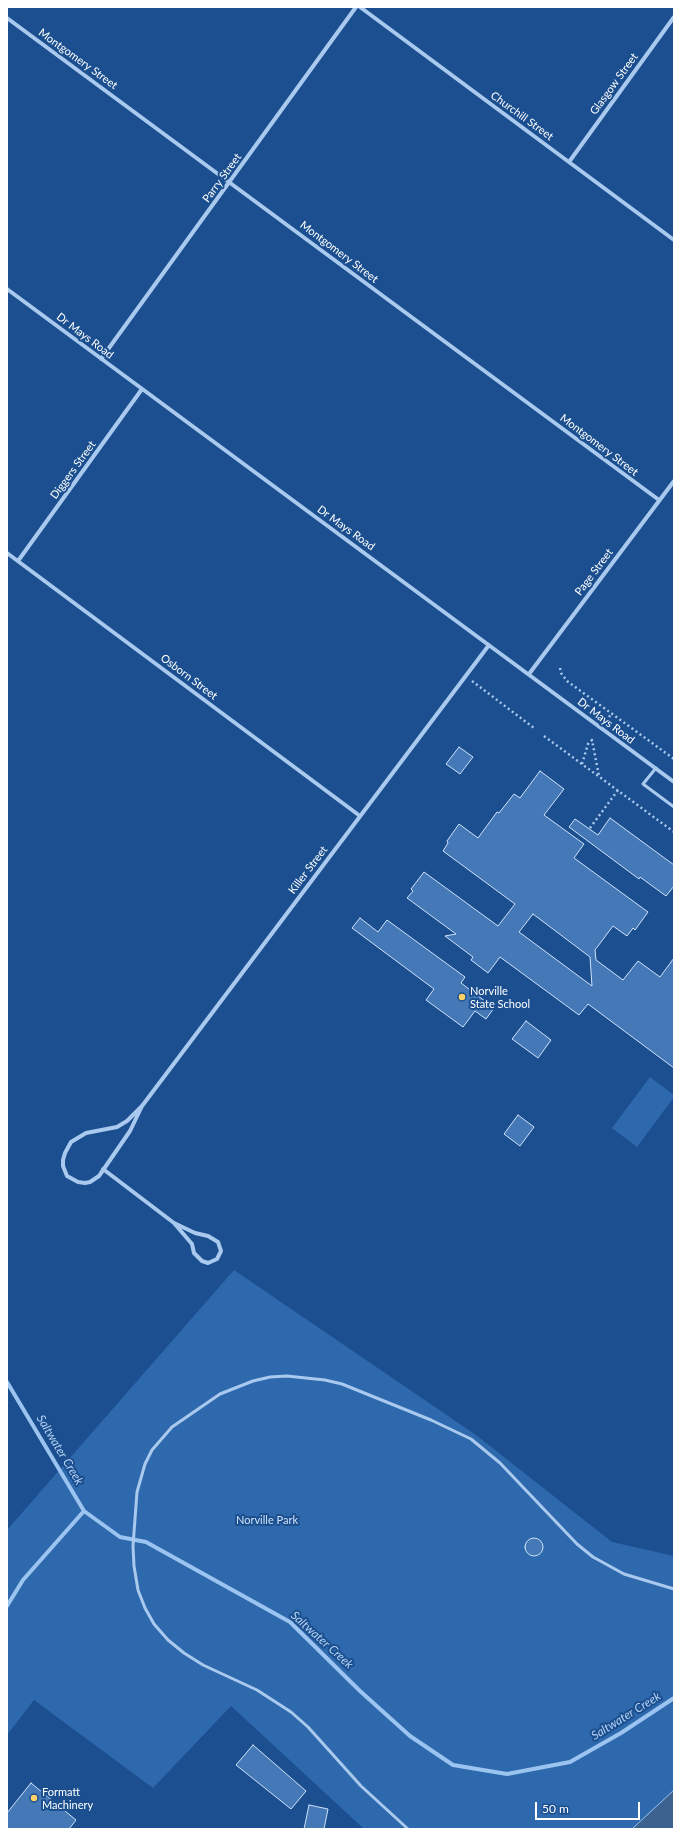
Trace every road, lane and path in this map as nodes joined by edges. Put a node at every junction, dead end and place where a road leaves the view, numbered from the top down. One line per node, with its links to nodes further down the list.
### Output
1 (356, 7): 6 (street, Parry Street)
2 (360, 7): 5 (street, Churchill Street)
3 (674, 17): 5 (street, Glasgow Street)
4 (7, 18): 6 (street, Montgomery Street)
5 (568, 162): 7 (street, Churchill Street)
6 (230, 183): 9 (street, Parry Street); 12 (street, Montgomery Street)
7 (674, 240)
8 (7, 289): 9 (street, Dr Mays Road)
9 (101, 359): 10 (street, Dr Mays Road)
10 (142, 389): 14 (street, Diggers Street); 15 (street, Dr Mays Road)
11 (674, 481): 12 (street, Page Street)
12 (659, 500): 17 (street, Page Street)
13 (7, 553): 14 (street, Osborn Street)
14 (18, 561): 30 (street, Osborn Street)
15 (488, 645): 17 (street, Dr Mays Road); 30 (street, Killer Street)
16 (560, 668): 19 (path)
17 (529, 674): 25 (street, Dr Mays Road)
18 (471, 680): 21 (path)
19 (612, 713): 20 (path); 23 (path)
20 (609, 717)
21 (534, 728)
22 (544, 736): 24 (path)
23 (674, 759)
24 (582, 764): 26 (path); 26 (path)
25 (656, 768): 27 (street, Dr Mays Road); 29 (lane)
26 (599, 777): 28 (path)
27 (674, 782)
28 (618, 790): 31 (path); 32 (path)
29 (674, 806)
30 (360, 816): 33 (street, Killer Street)
31 (590, 828)
32 (674, 832)
33 (142, 1106): 34 (street); 34 (street)
34 (103, 1169): 35 (street)
35 (174, 1223): 35 (street)
36 (674, 1589): 37 (lane)
37 (408, 1829)

